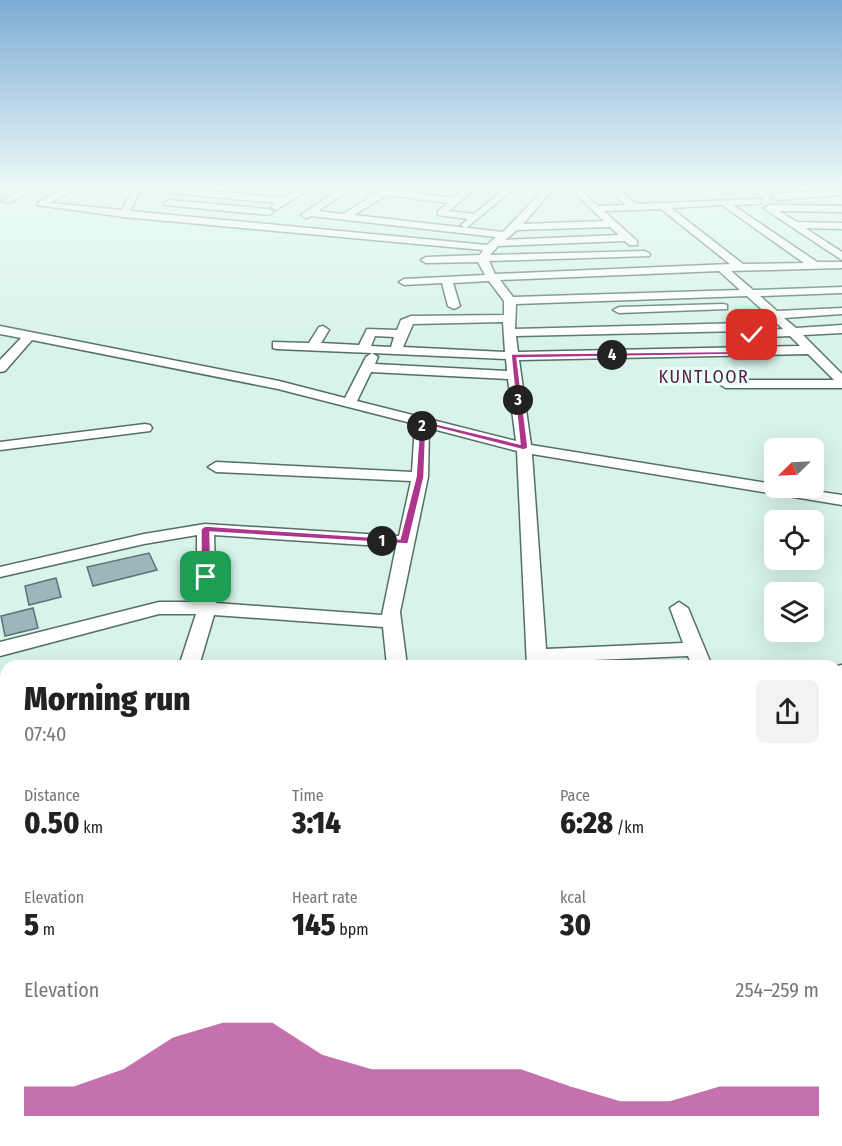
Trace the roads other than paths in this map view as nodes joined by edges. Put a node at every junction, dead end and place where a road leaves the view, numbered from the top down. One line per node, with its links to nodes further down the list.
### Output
1 (485, 241): 7 (street)
2 (500, 241): 7 (street)
3 (514, 241): 7 (street)
4 (631, 241): 10 (street)
5 (708, 241): 16 (street)
6 (780, 241): 14 (street)
7 (497, 242): 10 (street); 12 (street); 19 (street)
8 (821, 243): 9 (street); 11 (street)
9 (842, 243)
10 (645, 254): 18 (street)
11 (842, 257)
12 (426, 260)
13 (842, 265): 14 (street)
14 (815, 266): 16 (street); 22 (street)
15 (721, 267): 16 (street); 17 (street); 23 (street)
16 (740, 267)
17 (681, 268): 18 (street); 24 (street)
18 (660, 269): 19 (street)
19 (496, 279): 20 (street); 29 (street)
20 (447, 281): 21 (street); 25 (street)
21 (404, 282)
22 (842, 288): 23 (street)
23 (749, 293): 24 (street); 28 (street)
24 (710, 295): 26 (street); 29 (street)
25 (454, 306)
26 (723, 307): 29 (street); 33 (street)
27 (842, 311): 28 (street)
28 (775, 315): 34 (street)
29 (510, 316): 33 (street); 35 (street); 43 (street)
30 (842, 329): 34 (street)
31 (0, 330): 36 (street)
32 (323, 330): 38 (street)
33 (748, 331): 34 (street); 41 (street)
34 (793, 332): 42 (street)
35 (403, 334): 39 (street); 40 (street)
36 (29, 336): 45 (street); 50 (street)
37 (277, 345): 38 (street)
38 (312, 347): 39 (street)
39 (369, 351): 40 (street); 46 (street)
40 (395, 352): 43 (street)
41 (768, 352): 42 (street); 43 (street)
42 (814, 354): 44 (street); 48 (street)
43 (513, 356): 47 (street)
44 (842, 358)
45 (0, 368)
46 (367, 368): 47 (street); 50 (street)
47 (515, 375): 54 (street)
48 (842, 383): 49 (street)
49 (726, 384)
50 (350, 401): 51 (street)
51 (422, 422): 54 (street); 56 (street)
52 (145, 428): 53 (street)
53 (0, 446)
54 (524, 448): 57 (street); 68 (street)
55 (216, 467): 56 (street)
56 (420, 477): 59 (street)
57 (842, 500)
58 (205, 529): 59 (street); 60 (street); 61 (street)
59 (404, 542): 63 (street)
60 (0, 572)
61 (207, 608): 63 (street); 64 (street); 66 (street)
62 (680, 609): 65 (street)
63 (392, 622): 67 (street)
64 (0, 649)
65 (699, 657): 69 (street)
66 (191, 660)
67 (396, 660)
68 (537, 660)
69 (578, 660)

